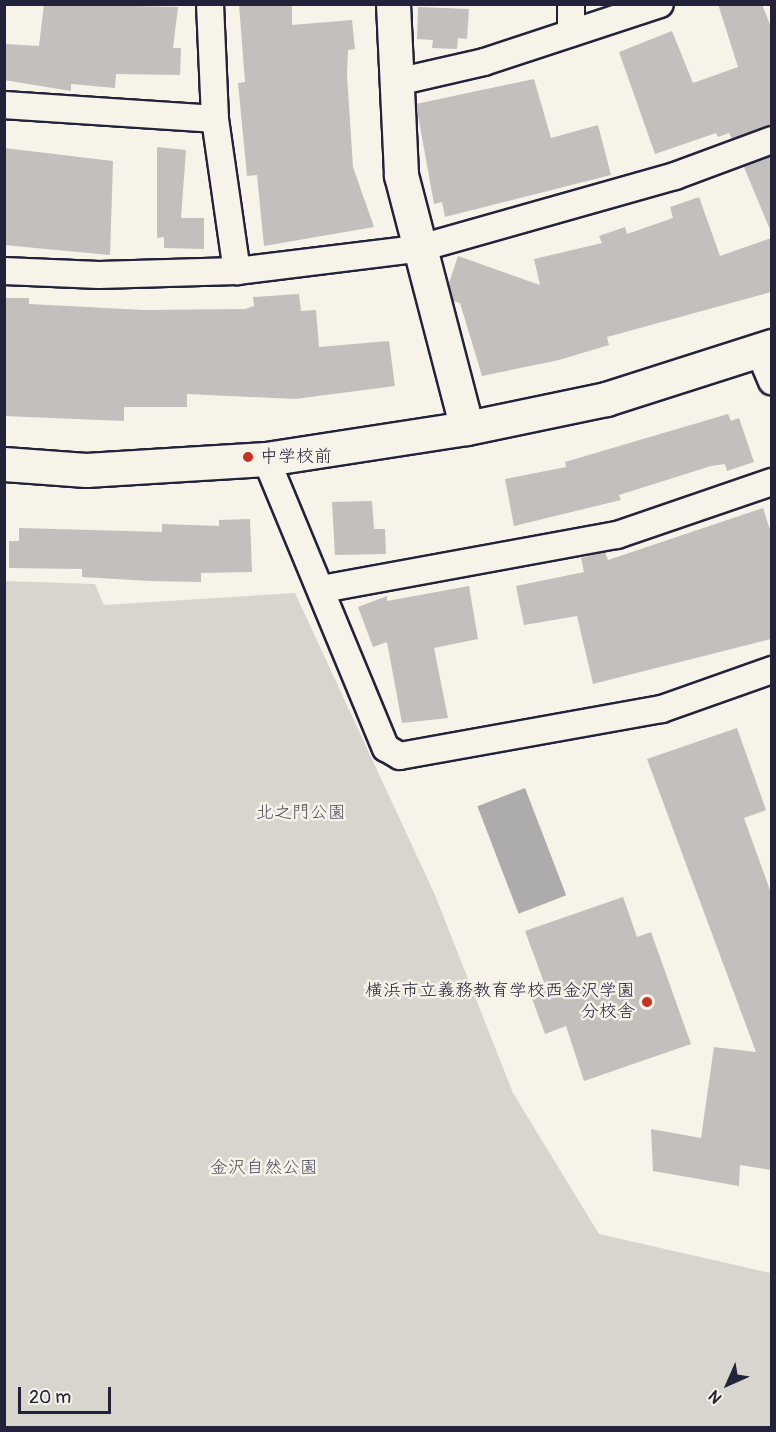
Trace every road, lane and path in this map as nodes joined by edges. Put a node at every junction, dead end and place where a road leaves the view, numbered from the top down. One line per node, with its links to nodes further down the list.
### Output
1 (210, 4): 8 (street)
2 (393, 4): 6 (street)
3 (572, 4): 5 (street)
4 (660, 4): 5 (street)
5 (571, 33): 6 (street)
6 (397, 82): 10 (street)
7 (4, 105): 8 (street)
8 (214, 119): 12 (street)
9 (771, 140): 10 (street)
10 (417, 249): 12 (street); 15 (street)
11 (4, 271): 12 (street)
12 (237, 271)
13 (765, 348): 14 (street); 15 (street)
14 (771, 381)
15 (467, 428): 16 (street)
16 (266, 459): 17 (street); 19 (street)
17 (4, 464)
18 (771, 482): 19 (street)
19 (322, 589): 20 (street)
20 (771, 670)

